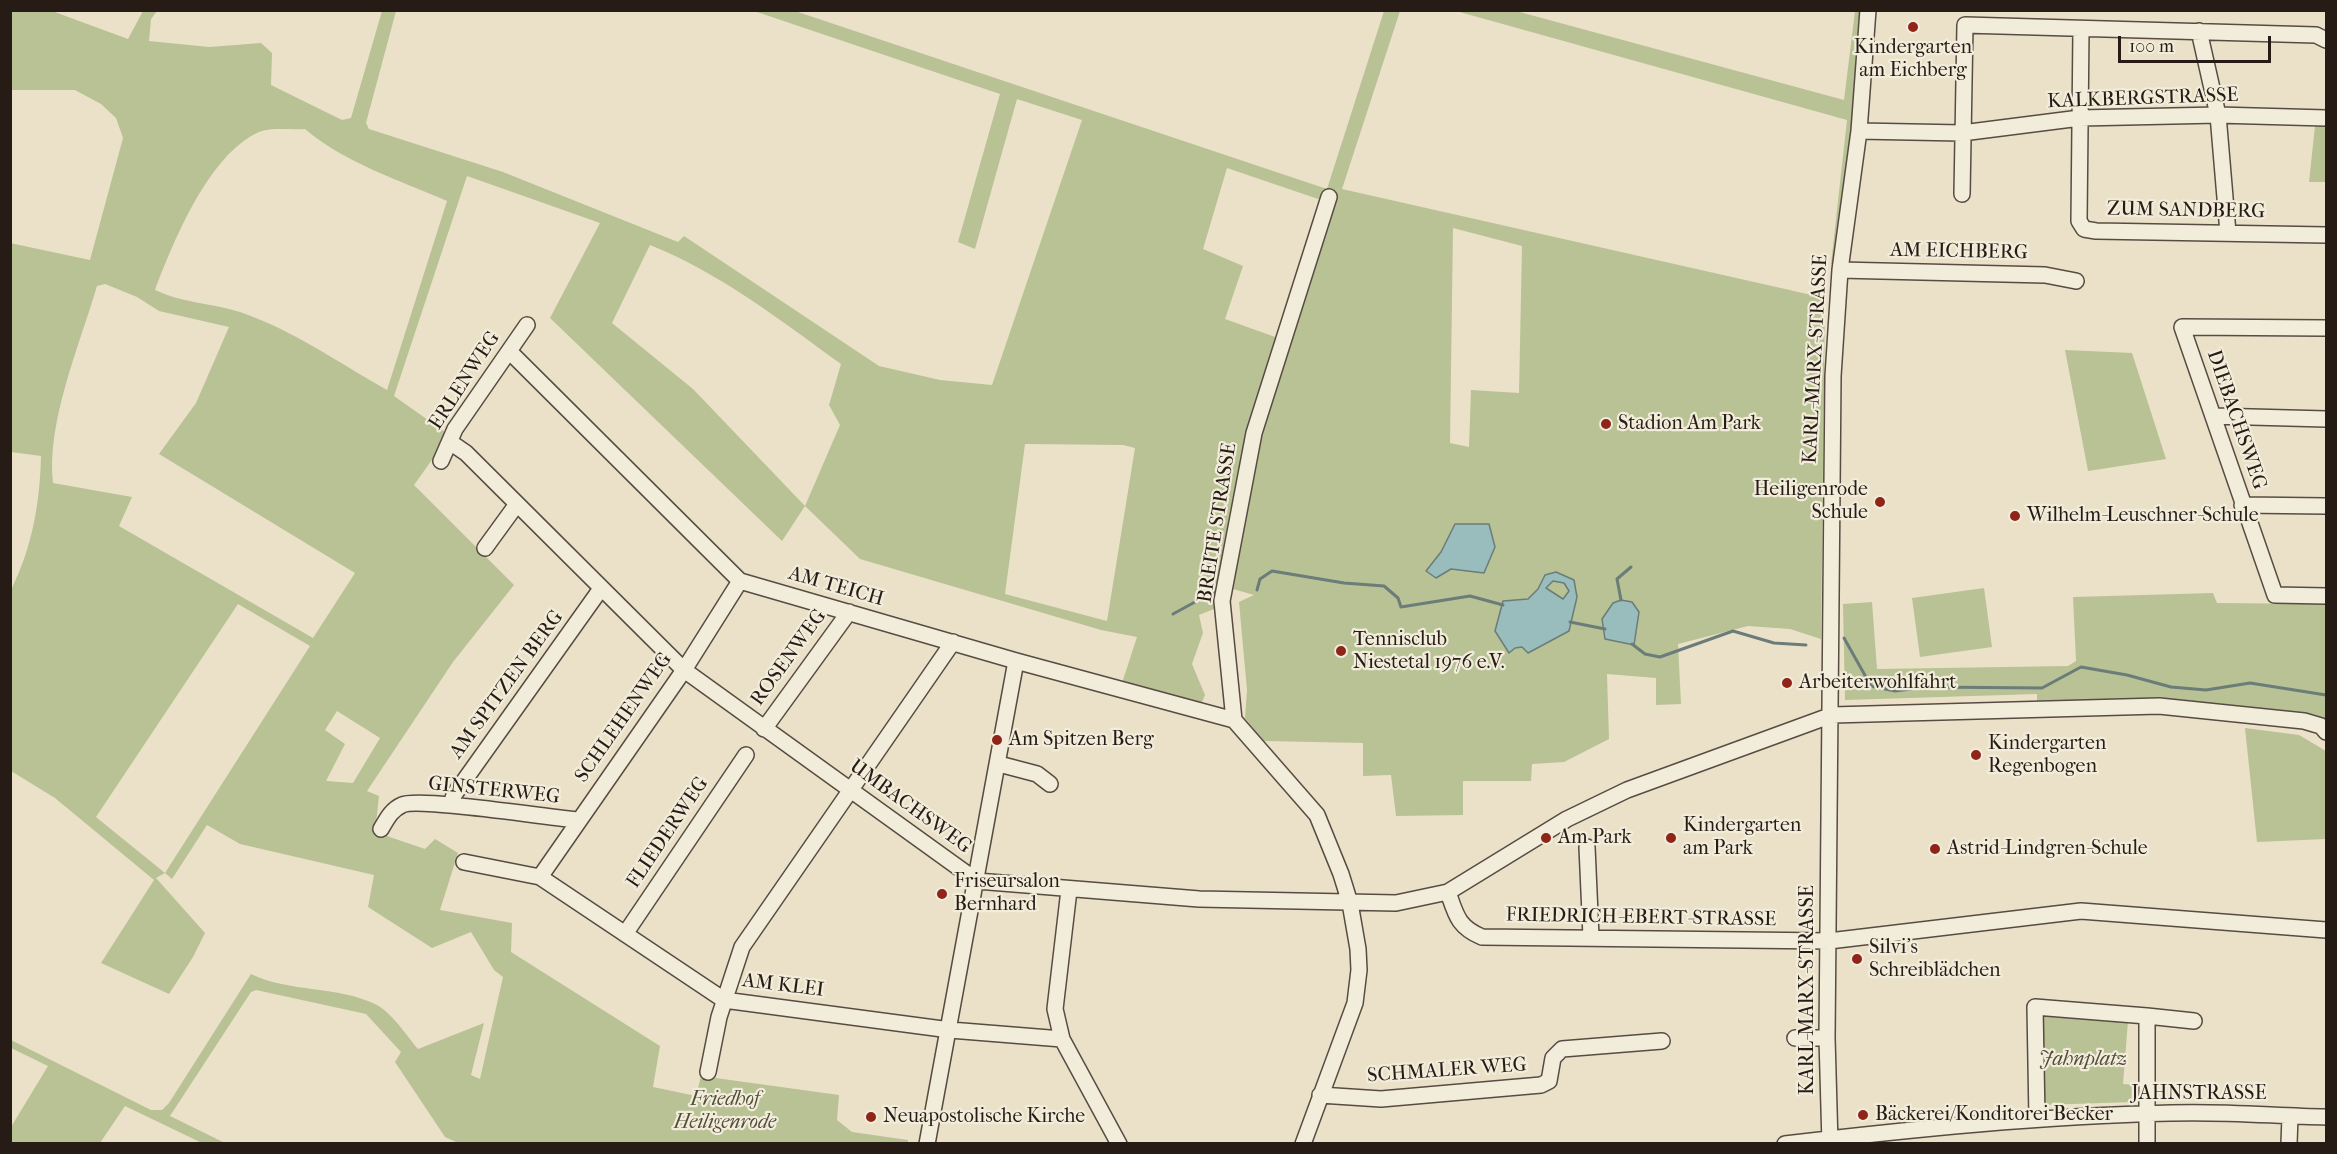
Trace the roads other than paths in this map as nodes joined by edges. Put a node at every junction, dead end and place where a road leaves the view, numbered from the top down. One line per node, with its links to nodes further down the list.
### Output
1 (1868, 10): 8 (street, KARL-MARX-STRASSE)
2 (2081, 29): 3 (street); 6 (street); 9 (street)
3 (2199, 31): 4 (street); 5 (street)
4 (2326, 40)
5 (2218, 115): 6 (street, KALKBERGSTRASSE); 7 (street, KALKBERGSTRASSE); 12 (street)
6 (2080, 118): 9 (street, KALKBERGSTRASSE); 12 (street, ZUM SANDBERG)
7 (2326, 118)
8 (1859, 131): 9 (street, KALKBERGSTRASSE); 14 (street, KARL-MARX-STRASSE)
9 (1962, 133): 10 (street)
10 (1962, 194)
11 (1329, 196): 35 (street, BREITE STRASSE)
12 (2228, 233): 13 (street, ZUM SANDBERG)
13 (2326, 235)
14 (1840, 270): 15 (street, AM EICHBERG); 34 (street, KARL-MARX-STRASSE)
15 (2076, 280)
16 (527, 325): 18 (street, ERLENWEG)
17 (2326, 328): 19 (street, DIEBACHSWEG)
18 (509, 351): 21 (street, ERLENWEG); 27 (street, AM TEICH)
19 (2214, 416): 20 (street); 24 (street, DIEBACHSWEG)
20 (2326, 420)
21 (450, 442): 22 (street, ERLENWEG); 23 (street, UMBACHSWEG)
22 (441, 461)
23 (517, 504): 26 (street); 28 (street, UMBACHSWEG)
24 (2242, 505): 25 (street); 29 (street, DIEBACHSWEG)
25 (2326, 506)
26 (486, 548)
27 (740, 581): 30 (street, AM TEICH); 33 (street, SCHLEHENWEG)
28 (600, 590): 33 (street, UMBACHSWEG); 42 (street, AM SPITZEN BERG)
29 (2326, 596)
30 (849, 612): 31 (street, AM TEICH); 36 (street, ROSENWEG)
31 (953, 642): 32 (street, AM TEICH); 41 (street)
32 (1016, 661): 35 (street, AM TEICH); 39 (street)
33 (684, 670): 36 (street, UMBACHSWEG); 43 (street, SCHLEHENWEG)
34 (1832, 715): 37 (street, UMBACHSWEG); 50 (street, UMBACHSWEG); 55 (street, KARL-MARX-STRASSE)
35 (1234, 720): 51 (street)
36 (764, 729): 41 (street, UMBACHSWEG)
37 (2326, 732)
38 (746, 755): 53 (street, FLIEDERWEG)
39 (999, 764): 40 (street); 48 (street)
40 (1050, 784)
41 (851, 789): 48 (street, UMBACHSWEG); 56 (street)
42 (451, 805): 43 (street, GINSTERWEG); 44 (street, GINSTERWEG)
43 (578, 820): 47 (street, SCHLEHENWEG)
44 (381, 829)
45 (1587, 847): 54 (street)
46 (464, 862): 47 (street, AM KLEI)
47 (540, 877): 53 (street, AM KLEI)
48 (977, 881): 49 (street, UMBACHSWEG); 59 (street)
49 (1069, 890): 51 (street, UMBACHSWEG); 62 (street)
50 (1448, 892): 51 (street, UMBACHSWEG); 54 (street, FRIEDRICH-EBERT-STRASSE)
51 (1350, 903): 65 (street)
52 (2326, 930): 55 (street, FRIEDRICH-EBERT-STRASSE)
53 (625, 934): 56 (street, AM KLEI)
54 (1591, 937): 55 (street, FRIEDRICH-EBERT-STRASSE)
55 (1829, 941): 61 (street, KARL-MARX-STRASSE)
56 (724, 1000): 59 (street, AM KLEI); 64 (street)
57 (2147, 1016): 58 (street); 66 (street); 69 (street)
58 (2194, 1021)
59 (950, 1030): 62 (street, AM KLEI); 72 (street)
60 (1795, 1038): 61 (street)
61 (1827, 1038): 71 (street, KARL-MARX-STRASSE)
62 (1062, 1039): 73 (street)
63 (1662, 1041): 65 (street, SCHMALER WEG)
64 (708, 1072)
65 (1320, 1095): 74 (street)
66 (2147, 1114): 67 (street, JAHNSTRASSE); 69 (street, JAHNSTRASSE); 76 (street)
67 (2290, 1116): 68 (street, JAHNSTRASSE); 77 (street)
68 (2326, 1116)
69 (2037, 1119): 70 (street, JAHNSTRASSE)
70 (1911, 1136): 71 (street, JAHNSTRASSE)
71 (1830, 1141): 75 (street, JAHNSTRASSE)
72 (927, 1143)
73 (1119, 1143)
74 (1303, 1143)
75 (1785, 1143)
76 (2147, 1143)
77 (2289, 1143)

